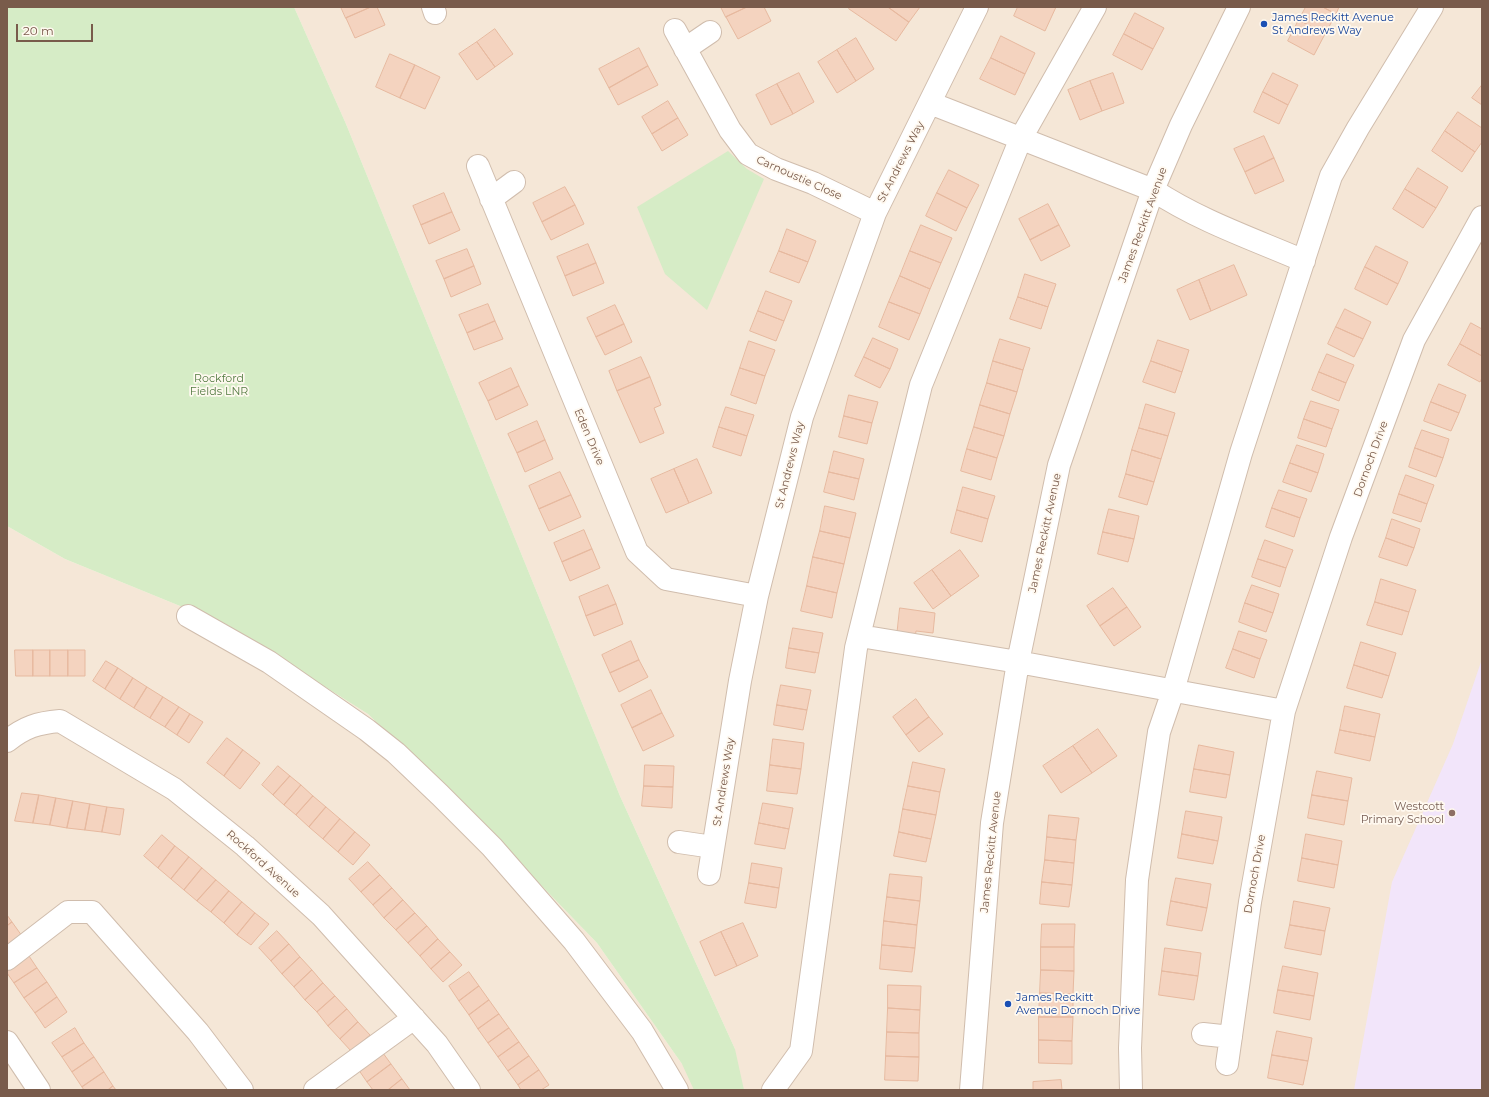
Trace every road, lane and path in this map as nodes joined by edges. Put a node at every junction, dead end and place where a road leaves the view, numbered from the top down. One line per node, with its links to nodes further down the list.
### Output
1 (977, 7): 6 (street, St Andrews Way)
2 (1095, 7): 7 (street)
3 (1239, 7): 10 (street, James Reckitt Avenue)
4 (1432, 7): 14 (street)
5 (710, 32): 12 (street, Carnoustie Close)
6 (930, 103): 7 (street); 12 (street, St Andrews Way)
7 (1021, 138): 10 (street); 17 (street)
8 (478, 166): 11 (street, Eden Drive)
9 (514, 182): 11 (street)
10 (1153, 190): 14 (street); 18 (street, James Reckitt Avenue)
11 (491, 199): 15 (street, Eden Drive)
12 (875, 213): 15 (street, St Andrews Way)
13 (1482, 217): 20 (street, Dornoch Drive)
14 (1304, 261): 19 (street)
15 (757, 596): 23 (street, St Andrews Way)
16 (188, 616): 35 (street)
17 (860, 636): 18 (street); 36 (street)
18 (1018, 662): 19 (street); 37 (street, James Reckitt Avenue)
19 (1173, 691): 20 (street); 38 (street)
20 (1284, 711): 28 (street, Dornoch Drive)
21 (7, 741): 26 (street, Rockford Avenue)
22 (679, 842): 23 (street)
23 (713, 847): 24 (street, St Andrews Way)
24 (709, 874)
25 (7, 959): 32 (street)
26 (414, 1018): 33 (street); 34 (street, Rockford Avenue)
27 (1203, 1034): 28 (street)
28 (1231, 1037): 30 (street, Dornoch Drive)
29 (7, 1042): 31 (street)
30 (1227, 1064)
31 (39, 1090)
32 (242, 1090)
33 (315, 1090)
34 (469, 1090)
35 (677, 1090)
36 (773, 1090)
37 (971, 1090)
38 (1131, 1090)

